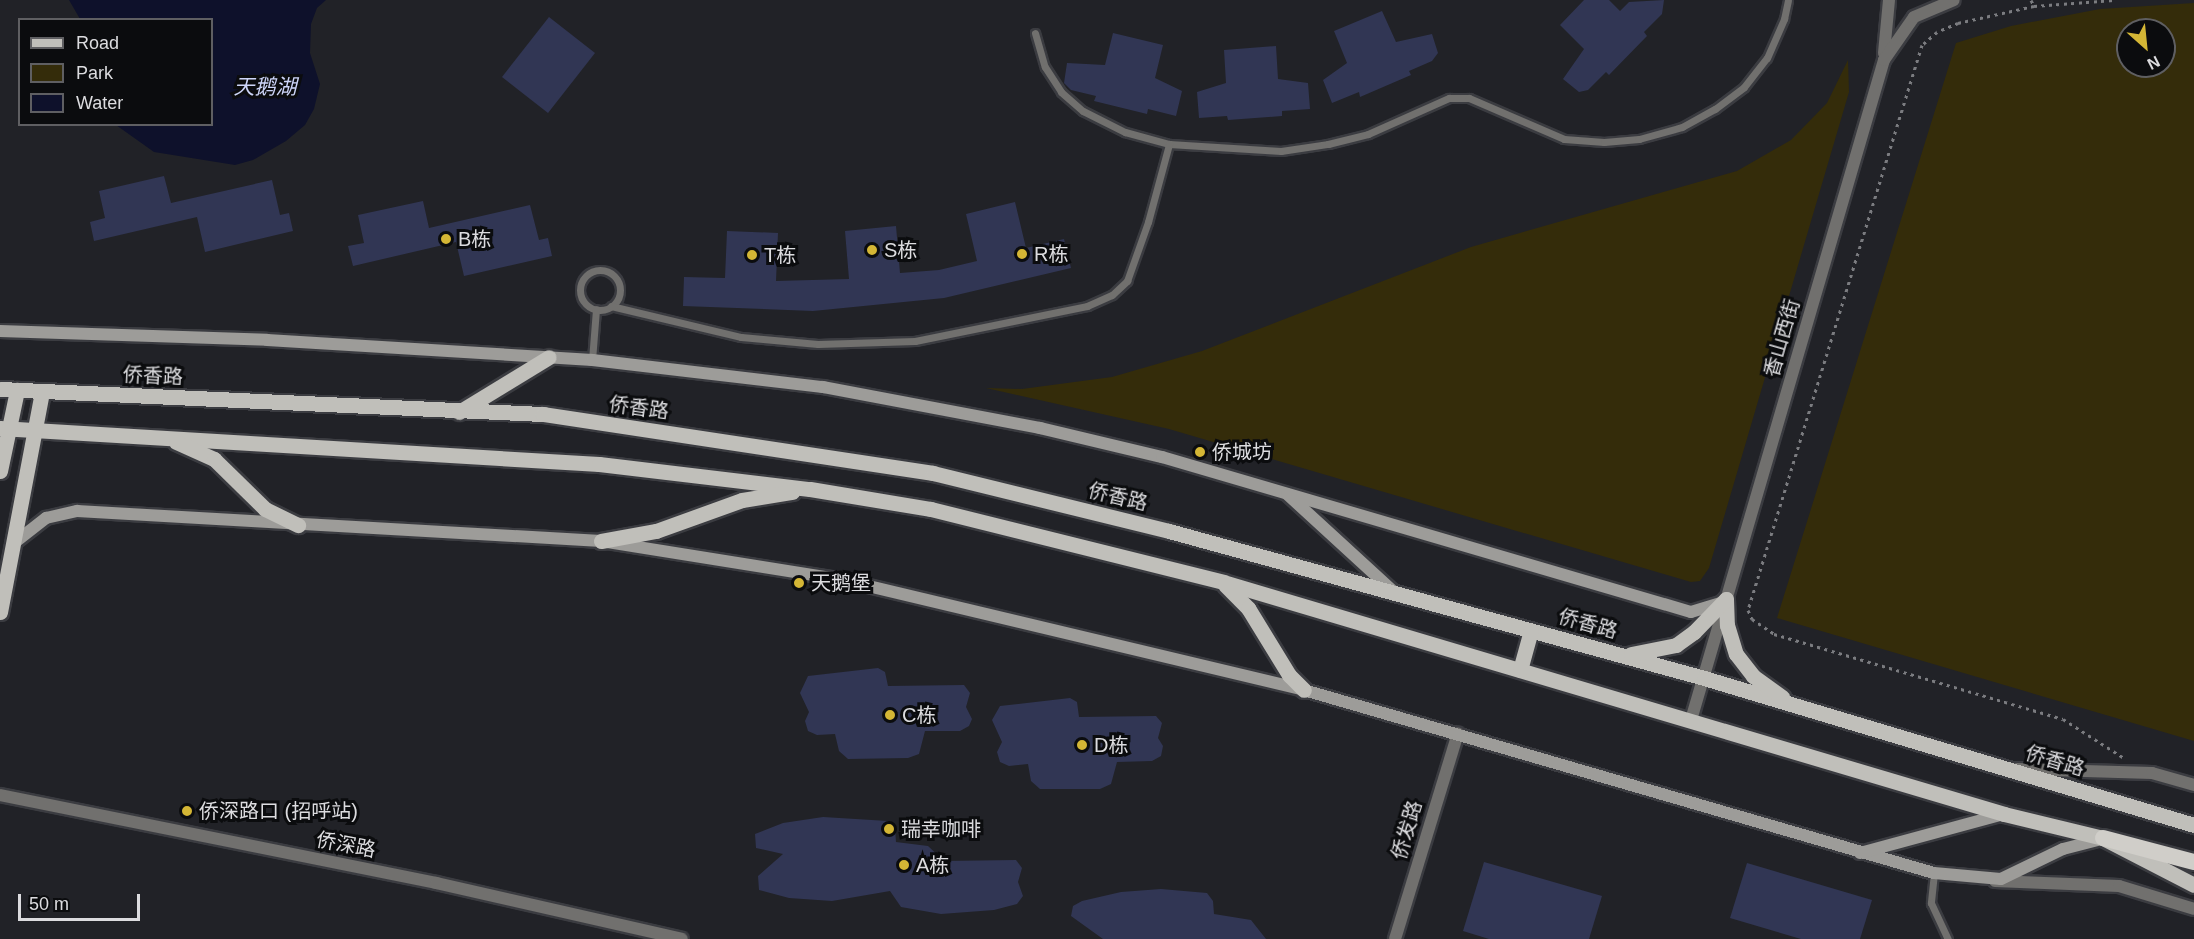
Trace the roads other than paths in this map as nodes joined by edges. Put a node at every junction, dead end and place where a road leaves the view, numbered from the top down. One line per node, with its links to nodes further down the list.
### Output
1 (1788, 0): 6 (lane)
2 (1889, 0): 5 (street)
3 (1954, 0): 5 (street, 香山西街)
4 (1035, 33): 6 (lane)
5 (1884, 60): 27 (street, 香山西街)
6 (1168, 144): 7 (lane)
7 (611, 306): 8 (lane); 8 (lane)
8 (596, 309): 11 (lane)
9 (0, 331): 10 (main road)
10 (549, 357): 11 (main road); 15 (main road)
11 (592, 360): 21 (main road)
12 (0, 389): 13 (main road, 侨香路)
13 (17, 390): 14 (main road, 侨香路); 16 (main road)
14 (42, 391): 15 (main road, 侨香路); 17 (main road)
15 (459, 412): 26 (main road, 侨香路)
16 (4, 429): 17 (main road); 19 (main road)
17 (34, 430): 18 (main road); 24 (main road)
18 (156, 436): 20 (main road); 22 (main road)
19 (0, 471)
20 (810, 489): 23 (main road); 25 (main road)
21 (1285, 492): 26 (main road); 27 (main road)
22 (298, 525): 23 (main road); 24 (main road)
23 (601, 541): 33 (main road)
24 (14, 543): 28 (main road)
25 (1223, 582): 31 (main road); 33 (main road)
26 (1395, 592): 29 (main road, 侨香路)
27 (1726, 600): 30 (main road); 32 (street, 香山西街); 34 (main road)
28 (0, 612)
29 (1531, 630): 30 (main road, 侨香路); 31 (main road)
30 (1617, 654): 32 (main road, 侨香路)
31 (1520, 670): 35 (main road)
32 (1704, 678): 34 (main road, 侨香路); 35 (street, 香山西街)
33 (1304, 690): 36 (main road)
34 (1796, 706): 37 (main road, 侨香路)
35 (1691, 720): 40 (main road)
36 (1458, 733): 43 (main road); 50 (street, 侨发路)
37 (2006, 768): 38 (street); 41 (main road, 侨香路)
38 (2194, 785)
39 (0, 795): 49 (street, 侨深路)
40 (2004, 814): 42 (main road); 43 (main road)
41 (2194, 825)
42 (2103, 838): 44 (highway); 46 (main road); 47 (main road)
43 (1859, 853): 45 (main road)
44 (2194, 862)
45 (1934, 873): 46 (main road); 51 (lane)
46 (1991, 881): 48 (street)
47 (2194, 885)
48 (2194, 909)
49 (682, 939)
50 (1395, 939)
51 (1948, 939)

